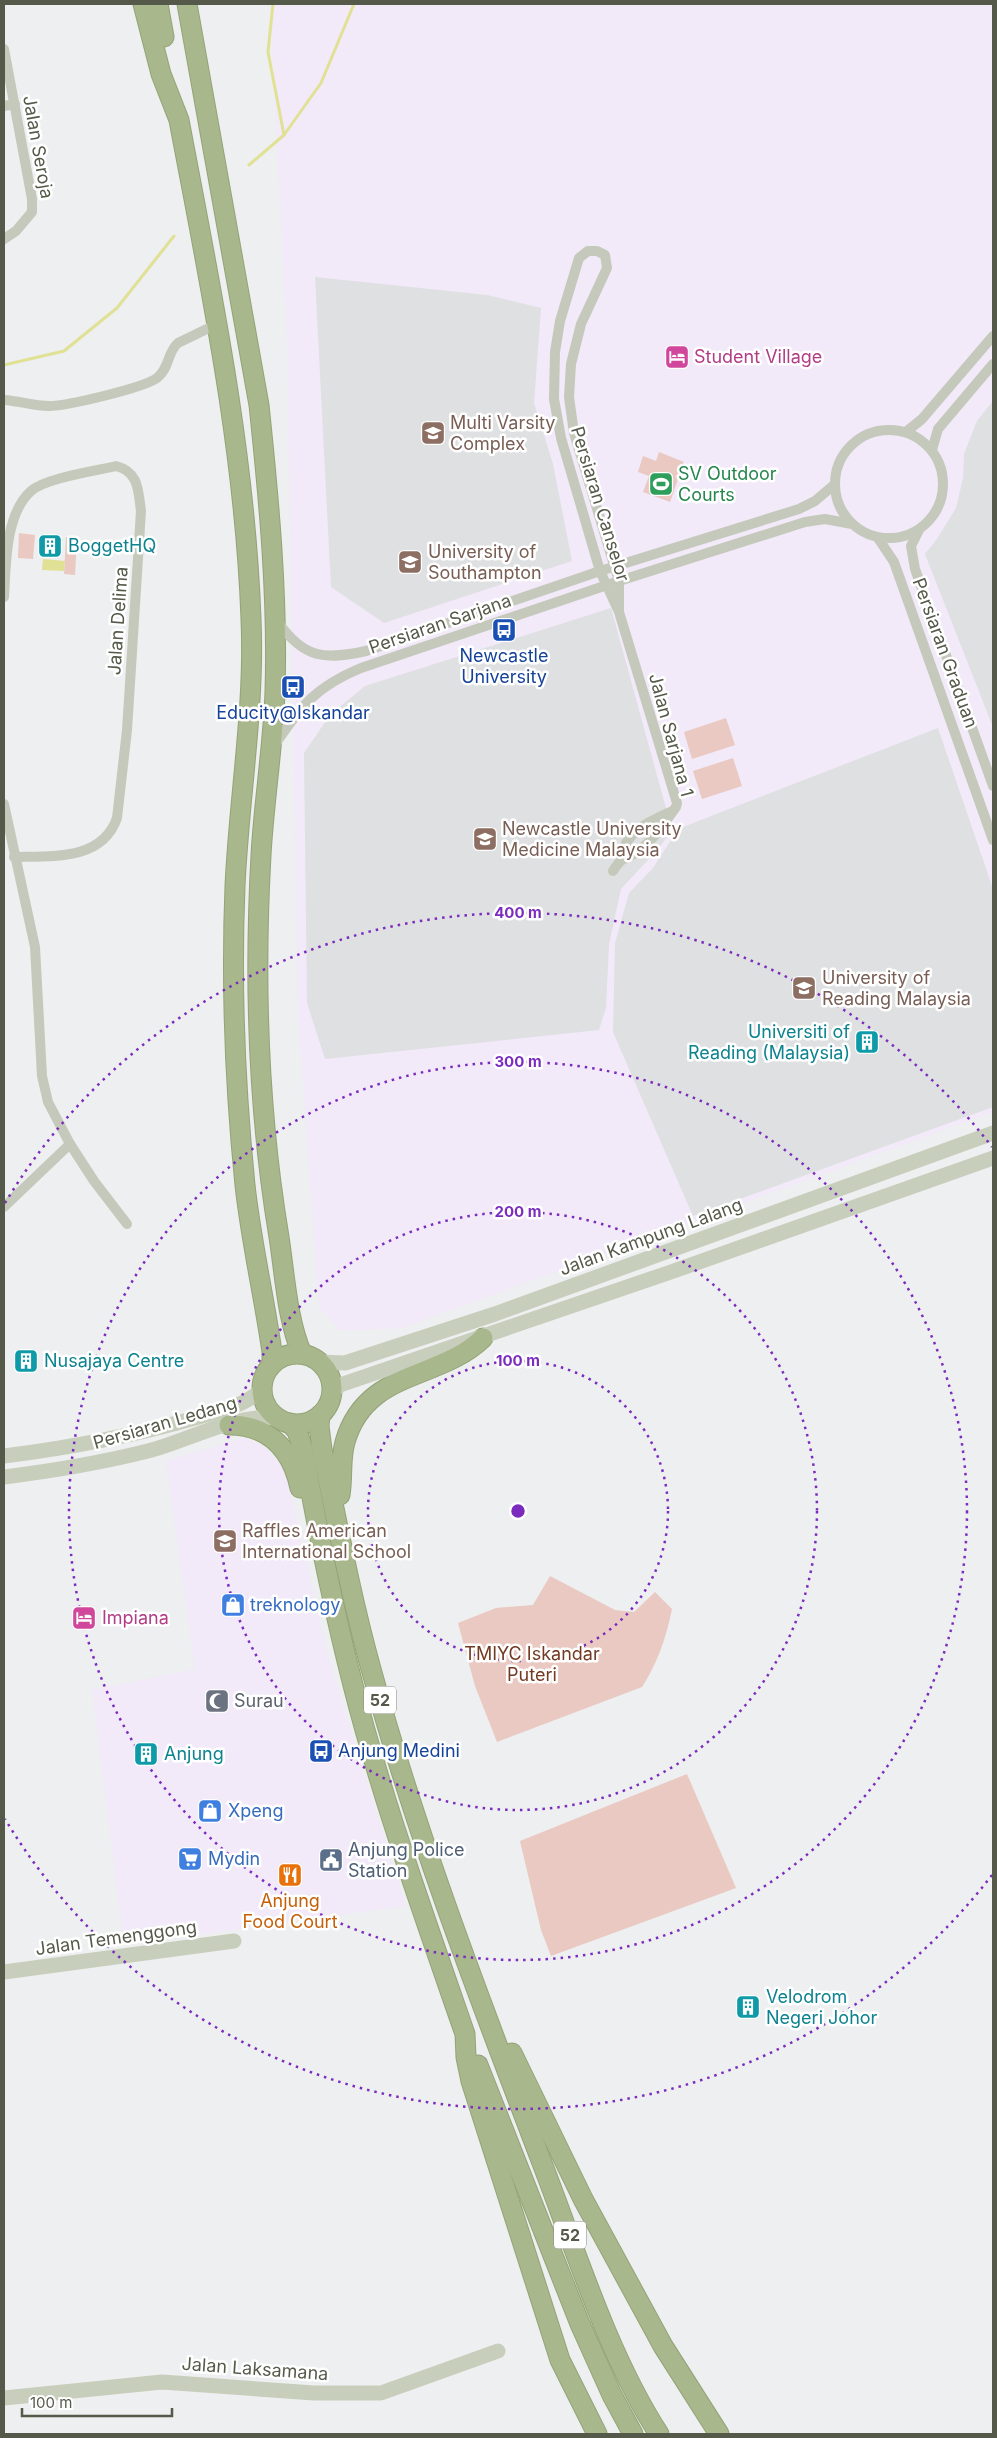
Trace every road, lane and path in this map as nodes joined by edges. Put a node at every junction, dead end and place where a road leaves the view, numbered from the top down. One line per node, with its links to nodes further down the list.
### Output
1 (143, 4): 9 (highway)
2 (158, 4): 9 (highway)
3 (187, 4): 8 (highway)
4 (200, 4): 8 (highway)
5 (4, 49): 6 (street, Jalan Seroja)
6 (14, 104): 7 (street); 10 (street, Jalan Seroja)
7 (4, 106)
8 (206, 108): 27 (highway)
9 (179, 120): 11 (highway)
10 (4, 239)
11 (217, 324): 14 (street); 43 (highway)
12 (993, 336): 15 (street)
13 (993, 364): 16 (street)
14 (4, 400)
15 (906, 432): 16 (street); 17 (street)
16 (932, 450): 19 (street)
17 (834, 484): 18 (street); 21 (street, Persiaran Sarjana)
18 (852, 524): 20 (street); 23 (street, Persiaran Sarjana)
19 (919, 530): 20 (street); 29 (street, Persiaran Graduan)
20 (878, 538): 32 (street, Persiaran Graduan)
21 (614, 567): 22 (street, Persiaran Sarjana); 22 (street, Persiaran Canselor); 23 (street, Persiaran Canselor)
22 (600, 571): 24 (street, Persiaran Canselor); 27 (street, Persiaran Sarjana)
23 (619, 581): 24 (street, Persiaran Sarjana); 26 (street, Persiaran Canselor)
24 (605, 585): 26 (street, Persiaran Canselor); 28 (street, Persiaran Sarjana)
25 (4, 597): 33 (street, Jalan Delima)
26 (619, 612): 31 (street, Jalan Sarjana 1)
27 (274, 617): 28 (highway)
28 (271, 751): 42 (highway)
29 (993, 786)
30 (4, 804): 33 (street)
31 (673, 811): 34 (street, Jalan Sarjana 1); 34 (street)
32 (993, 840)
33 (14, 857): 37 (street)
34 (621, 859): 35 (street, Jalan Sarjana 1)
35 (613, 871)
36 (993, 1133): 42 (main road, Jalan Kampung Lalang)
37 (70, 1144): 39 (street); 40 (street)
38 (993, 1158): 41 (main road)
39 (4, 1208)
40 (127, 1224)
41 (483, 1338): 45 (main road); 51 (highway)
42 (311, 1358): 43 (highway); 45 (highway)
43 (272, 1364): 44 (highway)
44 (261, 1390): 47 (highway); 49 (main road, Persiaran Ledang)
45 (332, 1392): 46 (highway)
46 (320, 1415): 47 (highway); 51 (highway, 52)
47 (284, 1421): 48 (main road, Persiaran Ledang); 52 (highway, 52)
48 (229, 1425): 50 (main road, Persiaran Ledang); 52 (highway)
49 (4, 1456)
50 (4, 1477)
51 (336, 1516): 55 (highway, 52)
52 (319, 1537): 56 (highway, 52)
53 (234, 1941): 54 (main road, Jalan Temenggong)
54 (4, 1972)
55 (493, 2033): 61 (highway, 52); 62 (highway)
56 (465, 2034): 59 (highway); 60 (highway, 52)
57 (498, 2351): 58 (main road, Jalan Laksamana)
58 (4, 2398)
59 (597, 2434)
60 (634, 2434)
61 (659, 2434)
62 (719, 2434)

